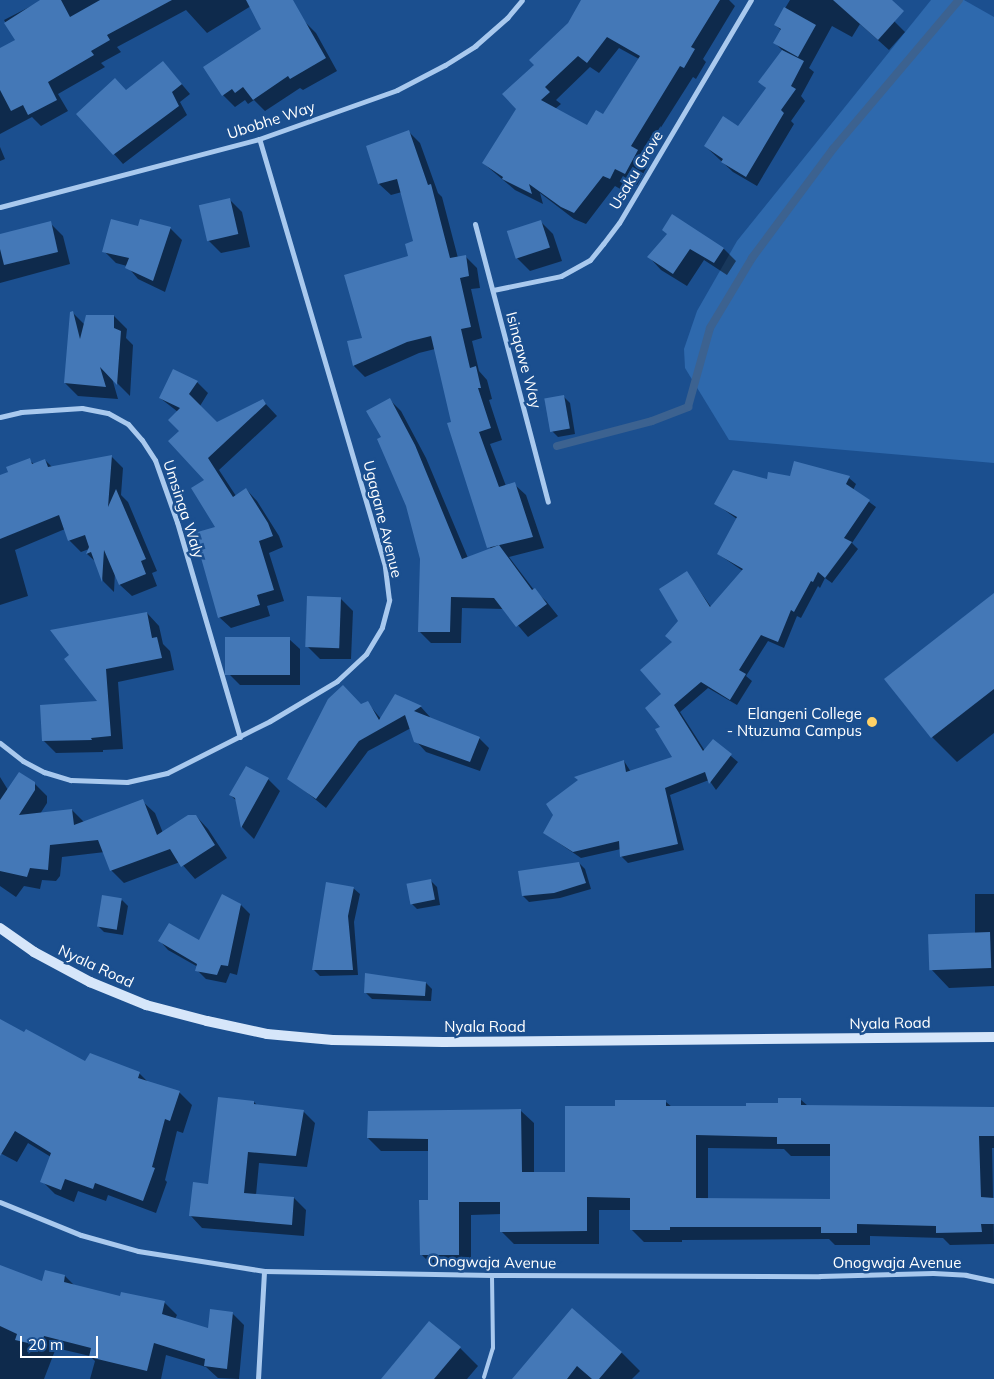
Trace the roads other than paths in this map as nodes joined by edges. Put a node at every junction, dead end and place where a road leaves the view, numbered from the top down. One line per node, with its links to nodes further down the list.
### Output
1 (522, 0): 3 (street, Ubobhe Way)
2 (751, 0): 6 (street, Usaku Grove)
3 (260, 139): 4 (street, Ubobhe Way); 9 (street, Ugagane Avenue)
4 (0, 207)
5 (475, 224): 6 (street, Isinqawe Way)
6 (493, 290): 8 (street, Isinqawe Way)
7 (0, 417): 9 (street, Umsinga Waly)
8 (548, 502)
9 (240, 736): 10 (street, Ugagane Avenue)
10 (0, 744)
11 (0, 928): 12 (street, Nyala Road)
12 (994, 1037)
13 (0, 1202): 14 (street, Onogwaja Avenue)
14 (264, 1271): 15 (street, Onogwaja Avenue); 18 (street)
15 (492, 1275): 16 (street, Onogwaja Avenue); 17 (lane)
16 (994, 1281)
17 (484, 1377)
18 (258, 1379)

